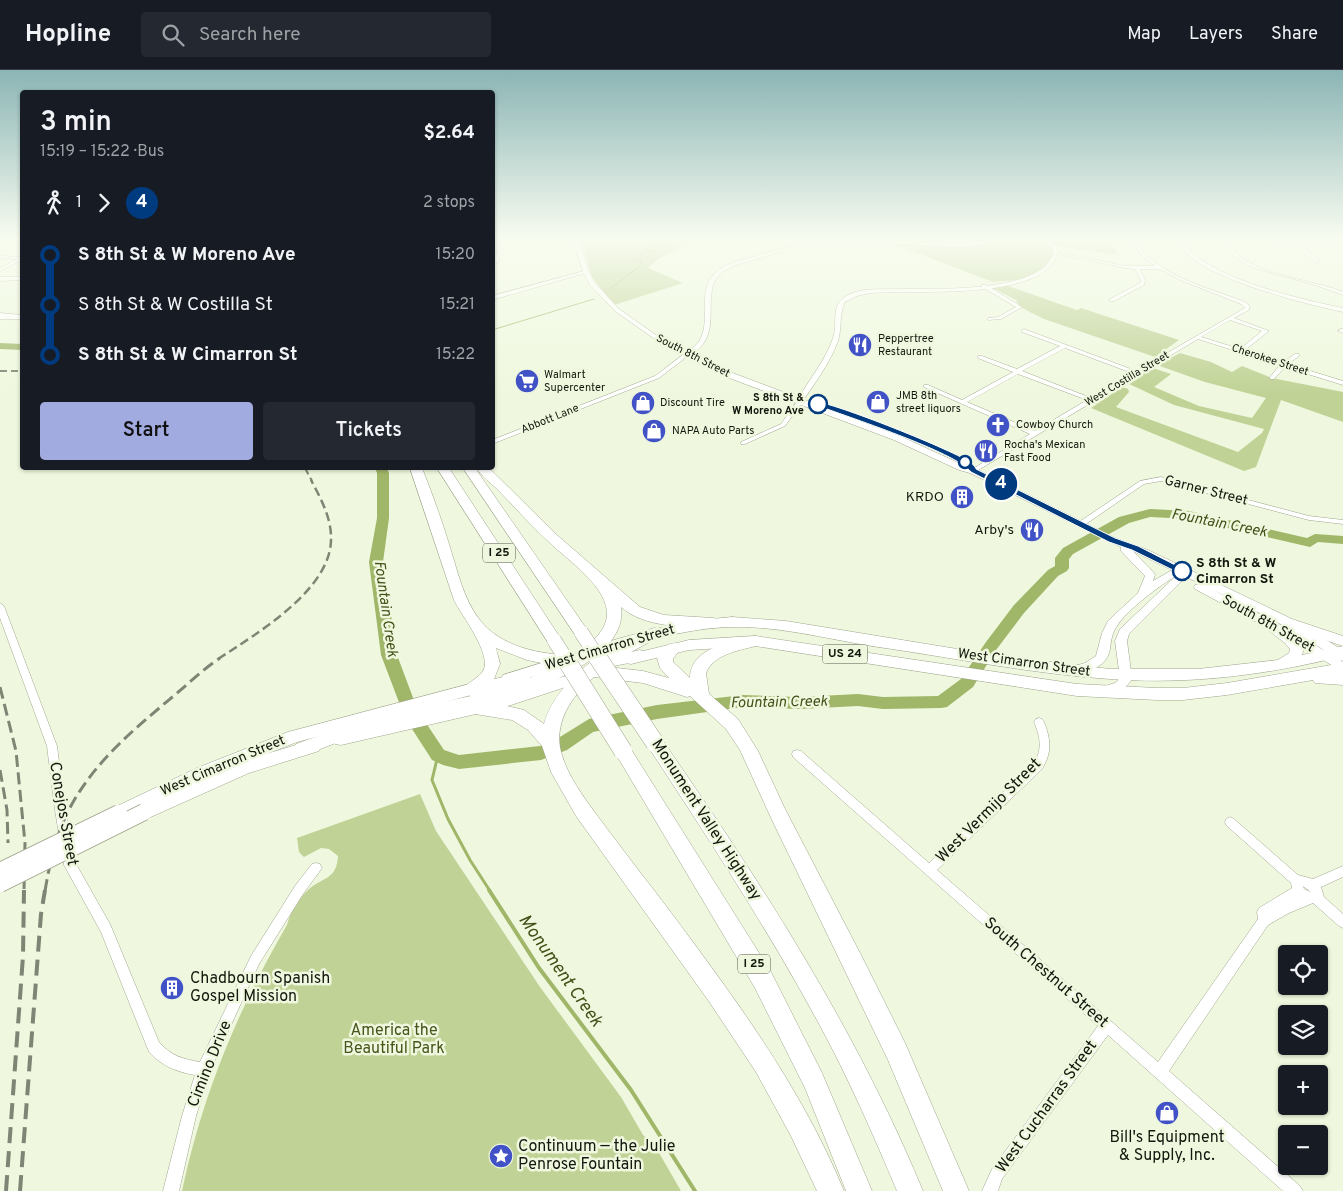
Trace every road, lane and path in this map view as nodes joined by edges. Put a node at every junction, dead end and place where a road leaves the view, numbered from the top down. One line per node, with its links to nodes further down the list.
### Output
1 (523, 289): 11 (street)
2 (597, 289): 26 (main road, South 8th Street)
3 (711, 289): 26 (street)
4 (954, 289): 36 (street)
5 (990, 289): 20 (street)
6 (1132, 289): 12 (street)
7 (1207, 289): 13 (street)
8 (1265, 289): 17 (street)
9 (1331, 289): 10 (street)
10 (1343, 294)
11 (495, 297)
12 (1112, 300)
13 (1247, 305): 14 (street); 21 (street, West Costilla Street)
14 (1256, 306)
15 (0, 310): 16 (highway)
16 (20, 310)
17 (1343, 310)
18 (0, 316): 19 (highway)
19 (20, 317)
20 (990, 319)
21 (1231, 319): 23 (street, West Costilla Street); 25 (street)
22 (1024, 331): 24 (street)
23 (1197, 337): 25 (street, Cherokee Street); 31 (street, West Costilla Street)
24 (1064, 346): 30 (street); 31 (street)
25 (1241, 351): 29 (street, Cherokee Street)
26 (686, 355): 36 (main road, South 8th Street); 39 (street, Abbott Lane)
27 (1297, 355): 29 (street)
28 (980, 357): 30 (street)
29 (1284, 364): 32 (street); 33 (street, Cherokee Street)
30 (1018, 372): 35 (street); 37 (street)
31 (1137, 373): 35 (street, West Costilla Street)
32 (1272, 378)
33 (1343, 383)
34 (926, 386): 37 (street)
35 (1091, 400): 38 (street, West Costilla Street)
36 (800, 401): 40 (street); 45 (main road, South 8th Street)
37 (963, 402): 38 (street)
38 (1035, 434): 45 (street, West Costilla Street)
39 (495, 441)
40 (743, 443)
41 (417, 470): 57 (highway, US 24)
42 (444, 470): 90 (highway, I 25, bridge)
43 (470, 470): 91 (highway, Monument Valley Highway / I 25, bridge)
44 (485, 470): 51 (highway, US 24)
45 (973, 471): 47 (main road, South 8th Street)
46 (1343, 522): 47 (street, Garner Street)
47 (1084, 526): 48 (main road, South 8th Street)
48 (1112, 540): 49 (main road, South 8th Street); 50 (main road, South 8th Street)
49 (1125, 549): 50 (main road, South 8th Street); 52 (main road)
50 (1178, 574): 52 (main road); 54 (main road, South 8th Street); 56 (main road, South 8th Street); 66 (main road)
51 (597, 579): 55 (highway, US 24); 63 (highway)
52 (1141, 598): 65 (main road)
53 (0, 606): 86 (street, Conejos Street)
54 (1268, 622): 62 (main road, South 8th Street); 64 (main road)
55 (713, 623): 58 (main road, West Cimarron Street); 65 (main road, West Cimarron Street / US 24)
56 (1292, 624): 62 (main road)
57 (482, 632): 63 (highway, US 24); 69 (highway)
58 (654, 633): 63 (highway)
59 (755, 641): 60 (main road, West Cimarron Street / US 24); 67 (highway); 68 (main road, West Cimarron Street / US 24)
60 (673, 648): 61 (main road, West Cimarron Street / US 24); 67 (highway)
61 (640, 656): 63 (highway, US 24)
62 (1340, 661): 64 (main road, West Cimarron Street / US 24); 68 (main road, West Cimarron Street / US 24)
63 (585, 665): 67 (highway); 69 (main road, West Cimarron Street); 69 (highway); 69 (main road, West Cimarron Street); 71 (highway)
64 (1279, 665): 66 (main road, West Cimarron Street / US 24)
65 (1073, 671): 66 (main road, West Cimarron Street / US 24)
66 (1127, 674): 68 (main road)
67 (695, 691): 92 (highway)
68 (1096, 692)
69 (476, 697): 71 (highway); 72 (highway); 77 (main road, West Cimarron Street, bridge)
70 (1039, 722): 76 (street, West Vermijo Street)
71 (545, 724): 89 (highway)
72 (302, 749): 79 (main road, West Cimarron Street, bridge)
73 (797, 754): 76 (street, South Chestnut Street)
74 (1230, 822): 81 (street)
75 (316, 868): 86 (street, Cimino Drive)
76 (929, 870): 85 (street, South Chestnut Street)
77 (0, 871)
78 (1343, 871): 80 (street)
79 (0, 884)
80 (1313, 885): 81 (street); 82 (street)
81 (1297, 886): 82 (street); 83 (street)
82 (1312, 898): 83 (street); 84 (street)
83 (1264, 920): 87 (street)
84 (1343, 922)
85 (1106, 1026): 87 (street, South Chestnut Street); 93 (street, West Cucharras Street)
86 (204, 1069): 88 (street, Cimino Drive)
87 (1160, 1072): 94 (street, South Chestnut Street)
88 (171, 1191)
89 (831, 1191)
90 (859, 1191)
91 (910, 1191)
92 (956, 1191)
93 (990, 1191)
94 (1295, 1191)

